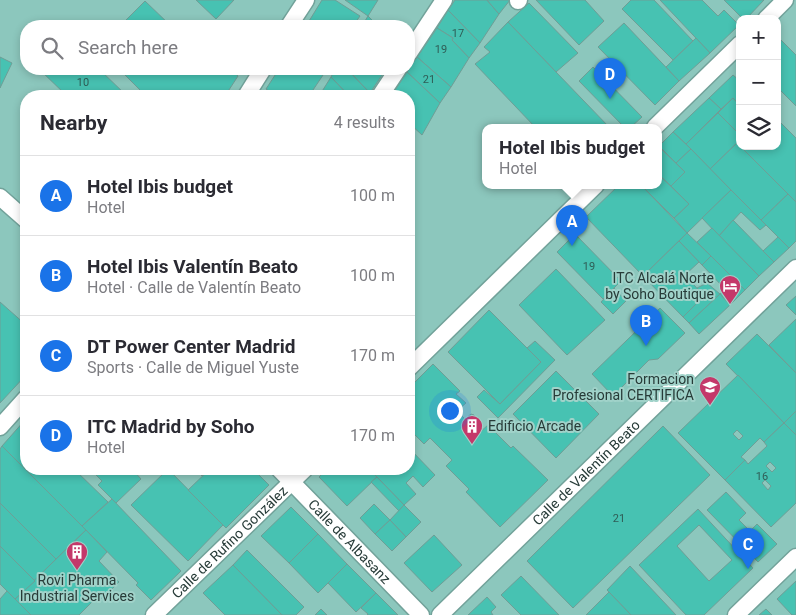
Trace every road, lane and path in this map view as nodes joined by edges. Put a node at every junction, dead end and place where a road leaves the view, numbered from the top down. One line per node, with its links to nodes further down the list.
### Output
1 (306, 0): 5 (street)
2 (444, 0): 6 (street)
3 (785, 0): 4 (street)
4 (770, 15)
5 (293, 20)
6 (415, 44)
7 (736, 48): 12 (street)
8 (259, 75): 10 (street)
9 (394, 75): 11 (street)
10 (250, 90)
11 (384, 90)
12 (658, 124)
13 (592, 189): 17 (street)
14 (0, 197): 15 (street)
15 (20, 215)
16 (796, 268): 26 (street, Calle de Valentín Beato)
17 (415, 362)
18 (20, 405): 19 (street)
19 (0, 427)
20 (285, 475): 22 (street, Calle de Albasanz)
21 (299, 475): 22 (street, Calle de Rufino González)
22 (291, 482): 24 (street, Calle de Rufino González); 25 (street, Calle de Albasanz)
23 (796, 557): 27 (street)
24 (154, 615)
25 (420, 615)
26 (440, 615)
27 (736, 615)

